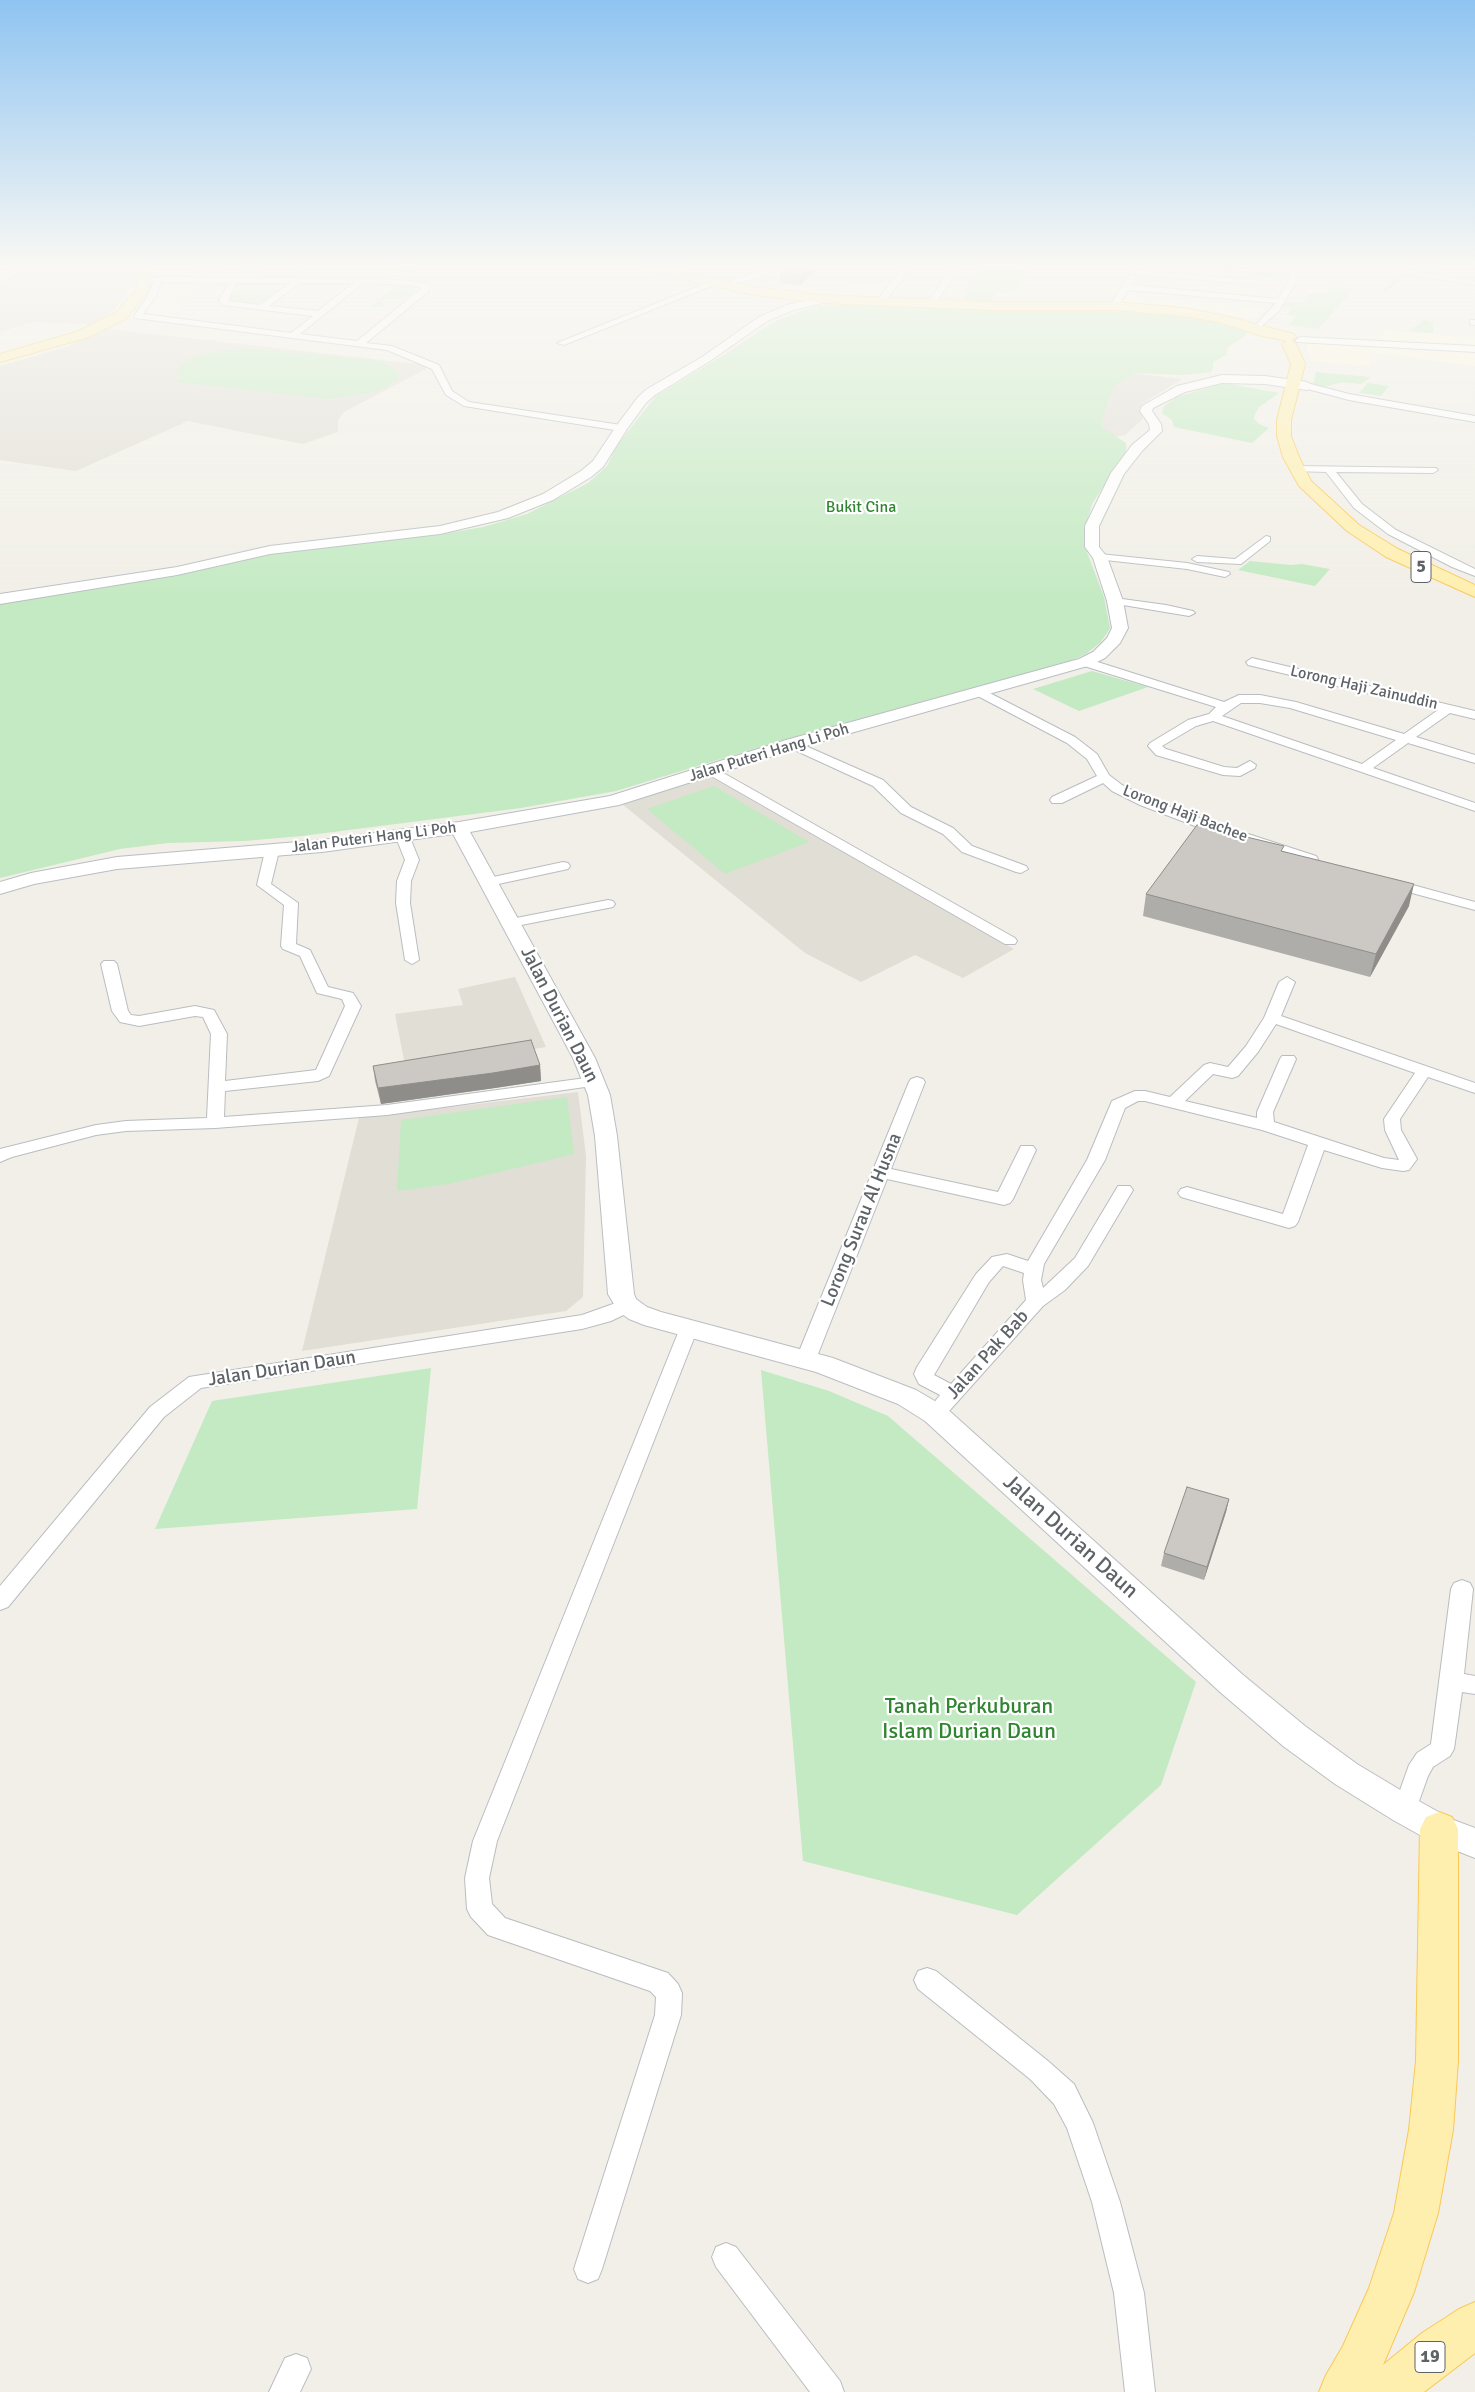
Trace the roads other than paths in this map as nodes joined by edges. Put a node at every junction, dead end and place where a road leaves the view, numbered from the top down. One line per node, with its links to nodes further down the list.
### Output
1 (441, 380): 8 (street)
2 (672, 380): 8 (street)
3 (1222, 380): 14 (street, Jalan Puteri Hang Li Poh)
4 (1259, 380): 5 (street, Jalan Puteri Hang Li Poh)
5 (1299, 382): 6 (main road, 5); 7 (street); 10 (main road, 5)
6 (1303, 404)
7 (1475, 419)
8 (621, 428): 21 (street)
9 (1299, 434): 10 (main road, 5)
10 (1305, 469): 11 (street); 18 (main road, 5); 20 (main road, 5)
11 (1330, 470): 12 (street); 16 (street)
12 (1433, 470)
13 (1266, 540): 15 (street)
14 (1100, 557): 15 (street); 23 (street, Jalan Puteri Hang Li Poh)
15 (1175, 565): 17 (street)
16 (1475, 573)
17 (1225, 574)
18 (1475, 582)
19 (0, 592): 21 (street)
20 (1475, 592)
21 (20, 594): 22 (street)
22 (0, 599)
23 (1116, 601): 24 (street); 25 (street, Jalan Puteri Hang Li Poh)
24 (1189, 613)
25 (1085, 662): 27 (street, Jalan Puteri Hang Li Poh); 28 (street)
26 (1252, 662): 29 (street, Lorong Haji Zainuddin)
27 (978, 691): 33 (street, Jalan Puteri Hang Li Poh); 38 (street, Lorong Haji Bachee)
28 (1225, 706): 31 (street); 32 (street)
29 (1450, 708): 30 (street, Lorong Haji Zainuddin); 32 (street)
30 (1475, 715)
31 (1213, 717): 35 (street); 36 (street)
32 (1408, 738): 34 (street); 36 (street)
33 (792, 744): 37 (street, Jalan Puteri Hang Li Poh); 46 (street)
34 (1475, 759)
35 (1250, 765)
36 (1364, 769): 40 (street)
37 (711, 770): 41 (street, Jalan Puteri Hang Li Poh); 53 (street)
38 (1104, 777): 39 (street); 44 (street, Lorong Haji Bachee)
39 (1057, 800)
40 (1475, 807)
41 (459, 828): 42 (street, Jalan Puteri Hang Li Poh); 48 (street, Jalan Durian Daun)
42 (402, 835): 43 (street, Jalan Puteri Hang Li Poh); 54 (street)
43 (272, 850): 49 (street, Jalan Puteri Hang Li Poh); 62 (street)
44 (1328, 864)
45 (563, 866): 48 (street)
46 (1021, 869)
47 (1375, 878): 51 (street)
48 (489, 882): 52 (street, Jalan Durian Daun)
49 (4, 886)
50 (608, 904): 52 (street)
51 (1475, 906)
52 (511, 923): 60 (street, Jalan Durian Daun)
53 (1010, 941)
54 (412, 960)
55 (109, 964): 62 (street)
56 (1286, 982): 57 (street)
57 (1272, 1018): 59 (street); 64 (street)
58 (1288, 1059): 66 (street)
59 (1424, 1070): 63 (street); 67 (street)
60 (594, 1082): 65 (street); 75 (street, Jalan Durian Daun)
61 (917, 1082): 70 (street, Lorong Surau Al Husna)
62 (217, 1087): 65 (street)
63 (1475, 1088)
64 (1173, 1103): 66 (street); 73 (street)
65 (215, 1123): 69 (street)
66 (1268, 1126): 67 (street)
67 (1318, 1142): 72 (street)
68 (1027, 1150): 70 (street)
69 (0, 1157)
70 (881, 1172): 77 (street, Lorong Surau Al Husna)
71 (1124, 1190): 74 (street)
72 (1187, 1193)
73 (1033, 1268): 74 (street, Jalan Pak Bab); 78 (street)
74 (1036, 1301): 78 (street, Jalan Pak Bab)
75 (627, 1305): 76 (street, Jalan Durian Daun); 81 (street, Jalan Durian Daun)
76 (689, 1328): 77 (street, Jalan Durian Daun); 87 (street)
77 (806, 1359): 79 (street, Jalan Durian Daun)
78 (954, 1394): 79 (street, Jalan Pak Bab)
79 (935, 1414): 84 (street, Jalan Durian Daun)
80 (1462, 1589): 82 (street)
81 (0, 1601)
82 (1452, 1681): 83 (street); 84 (street)
83 (1475, 1685)
84 (1440, 1827): 91 (main road)
85 (927, 1980): 90 (street)
86 (726, 2256): 89 (street)
87 (588, 2269)
88 (1475, 2325): 92 (main road, 19)
89 (829, 2392)
90 (1140, 2392)
91 (1343, 2392)
92 (1387, 2392)

